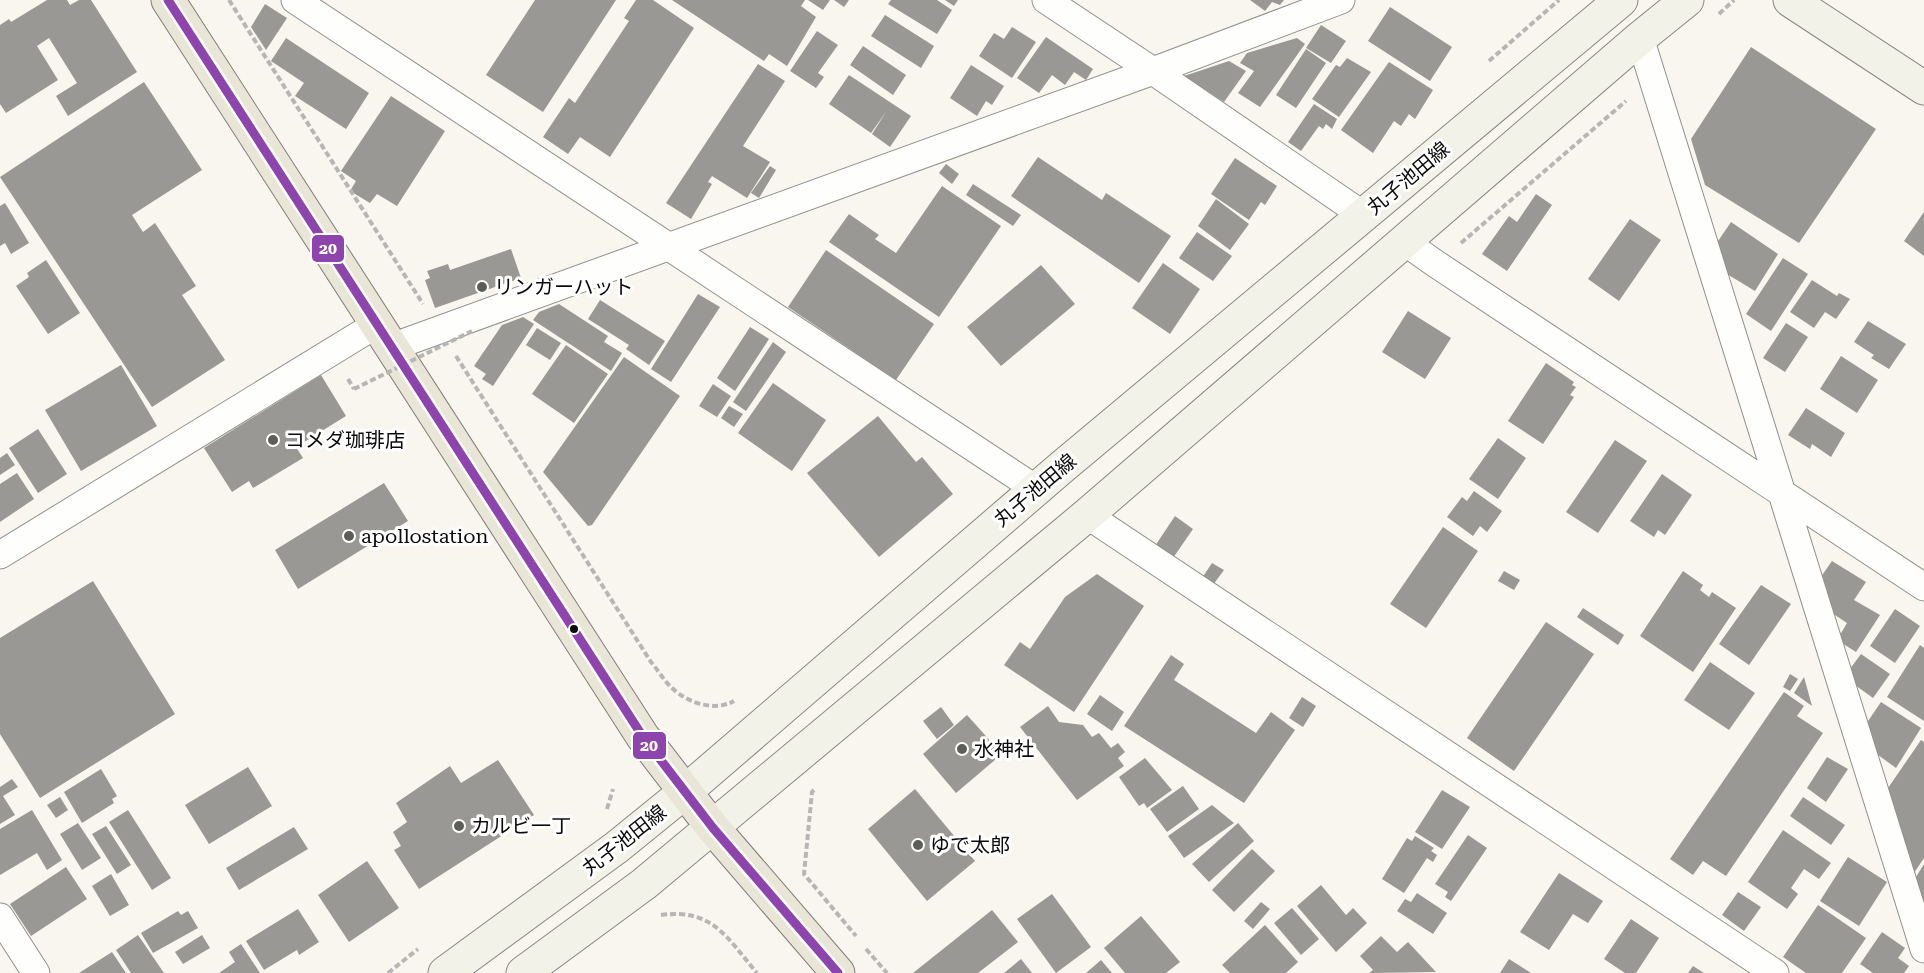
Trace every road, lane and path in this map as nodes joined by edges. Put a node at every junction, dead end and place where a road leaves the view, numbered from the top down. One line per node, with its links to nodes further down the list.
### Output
1 (168, 0): 19 (main road)
2 (295, 0): 16 (street)
3 (1046, 0): 11 (street)
4 (1341, 0): 11 (street)
5 (1621, 0): 14 (street, 丸子池田線)
6 (1687, 0): 10 (street)
7 (1734, 0): 9 (path)
8 (1790, 0): 13 (street)
9 (1718, 16)
10 (1640, 38): 12 (street); 15 (street)
11 (1153, 70): 14 (street); 16 (street)
12 (1653, 78): 17 (path); 22 (street)
13 (1924, 88)
14 (1364, 215): 21 (street, 丸子池田線)
15 (1405, 242): 17 (street); 23 (street)
16 (669, 247): 19 (street); 21 (street)
17 (1436, 264): 22 (street)
18 (472, 331): 20 (path, bridge)
19 (384, 335): 24 (street); 27 (main road)
20 (354, 389)
21 (1036, 489): 27 (street, 丸子池田線)
22 (1783, 493): 25 (street); 31 (street)
23 (1087, 515): 28 (street); 38 (street)
24 (0, 555)
25 (1924, 587)
26 (821, 784): 37 (path)
27 (686, 791): 28 (main road); 33 (street, 丸子池田線)
28 (713, 828): 34 (street); 36 (main road)
29 (0, 917): 32 (street)
30 (703, 918): 35 (path)
31 (1924, 949)
32 (36, 973)
33 (445, 973)
34 (523, 973)
35 (757, 973)
36 (838, 973)
37 (887, 973)
38 (1775, 973)

